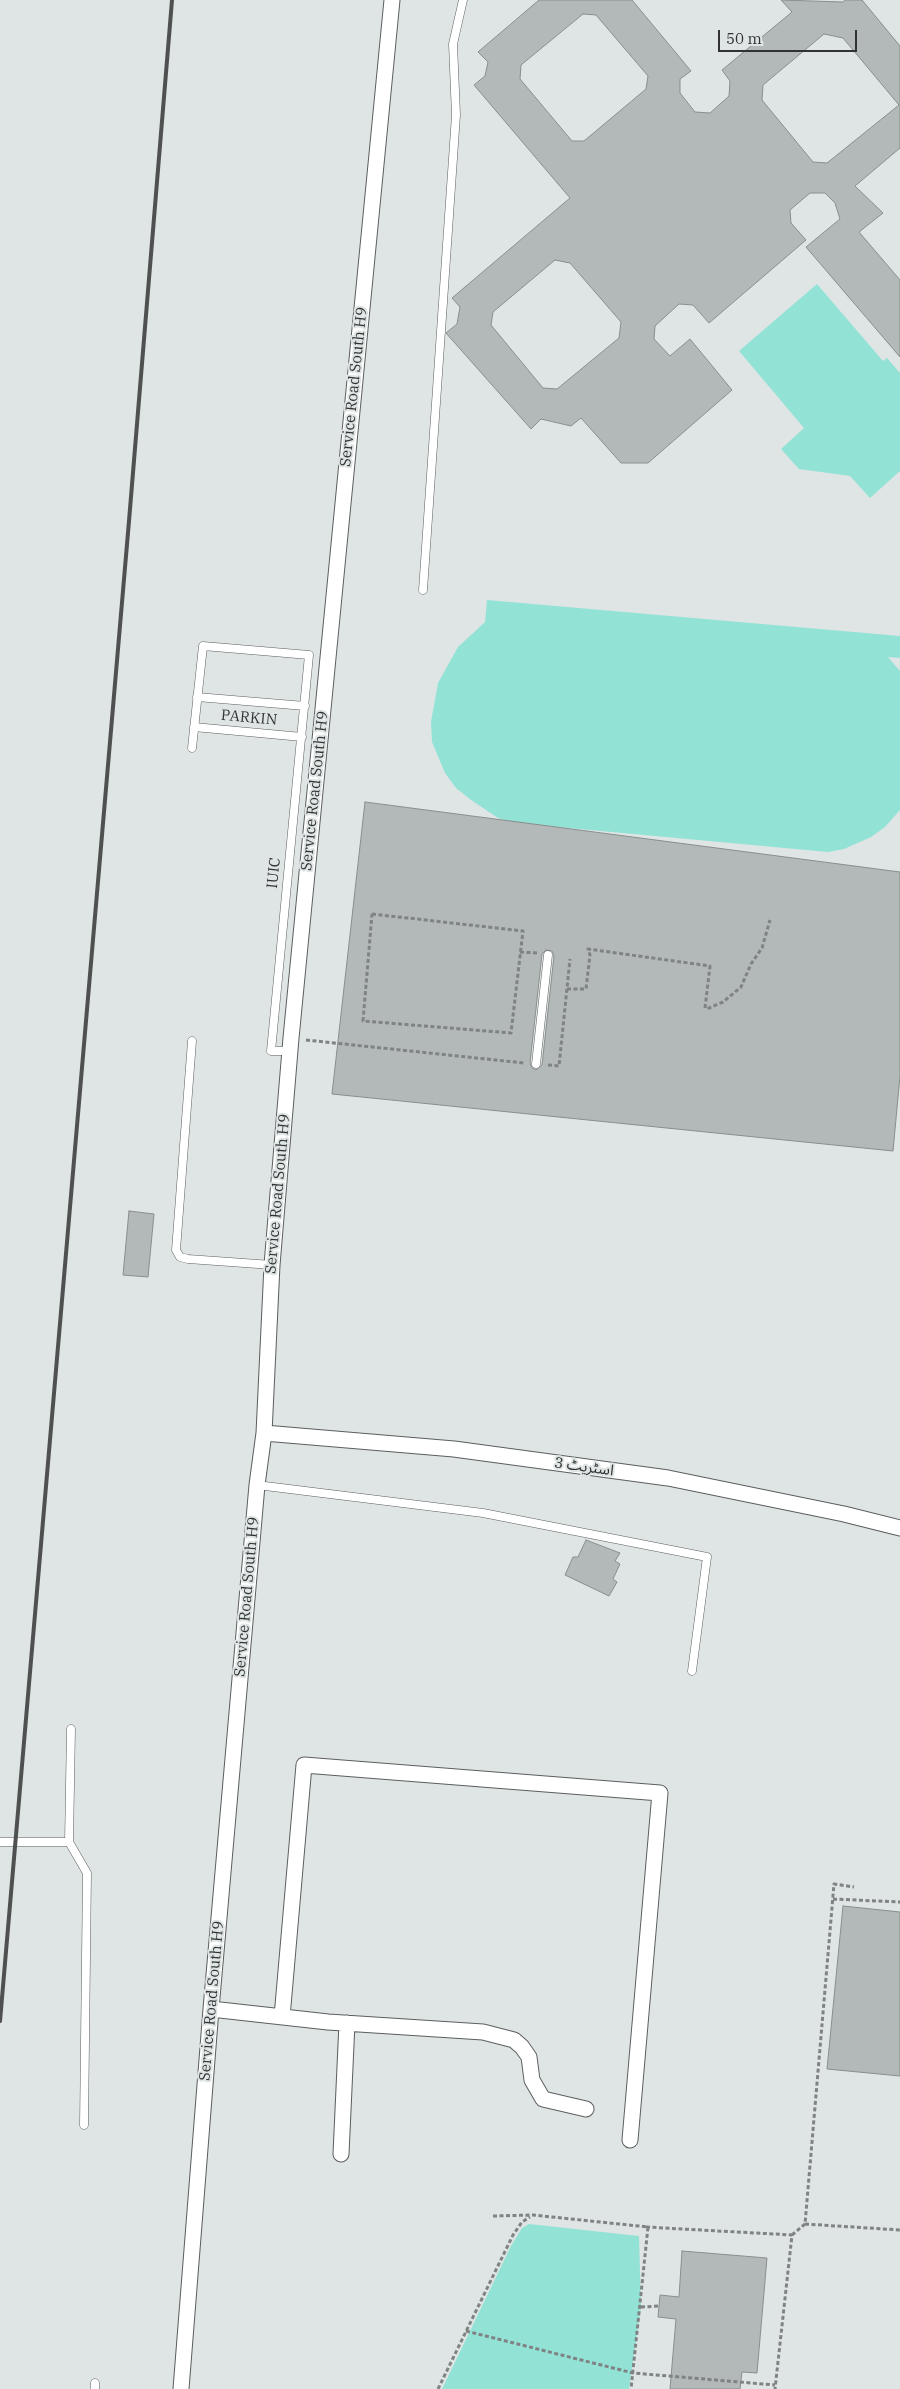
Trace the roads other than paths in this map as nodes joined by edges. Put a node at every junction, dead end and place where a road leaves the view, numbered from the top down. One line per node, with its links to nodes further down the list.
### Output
1 (392, 0): 11 (street, Service Road South H9)
2 (463, 0): 3 (lane)
3 (424, 590)
4 (198, 697): 5 (lane); 5 (lane, IUIC); 6 (lane)
5 (305, 702): 7 (lane, IUIC)
6 (194, 727): 7 (lane, PARKIN); 8 (lane)
7 (302, 736): 11 (lane, IUIC)
8 (192, 748)
9 (548, 955): 12 (lane)
10 (192, 1041): 13 (lane)
11 (290, 1044): 13 (street, Service Road South H9)
12 (536, 1064)
13 (272, 1265): 14 (street, Service Road South H9)
14 (264, 1433): 15 (street, Service Road South H9); 16 (street, اسٹریٹ 3)
15 (257, 1485): 17 (lane); 21 (street, Service Road South H9)
16 (900, 1528)
17 (692, 1671)
18 (72, 1729): 20 (lane)
19 (0, 1842): 20 (lane)
20 (69, 1842): 25 (lane)
21 (211, 2009): 22 (street); 28 (street, Service Road South H9)
22 (282, 2017): 23 (street); 26 (street)
23 (347, 2023): 24 (street); 27 (street)
24 (586, 2109)
25 (84, 2125)
26 (630, 2140)
27 (342, 2154)
28 (182, 2389)

